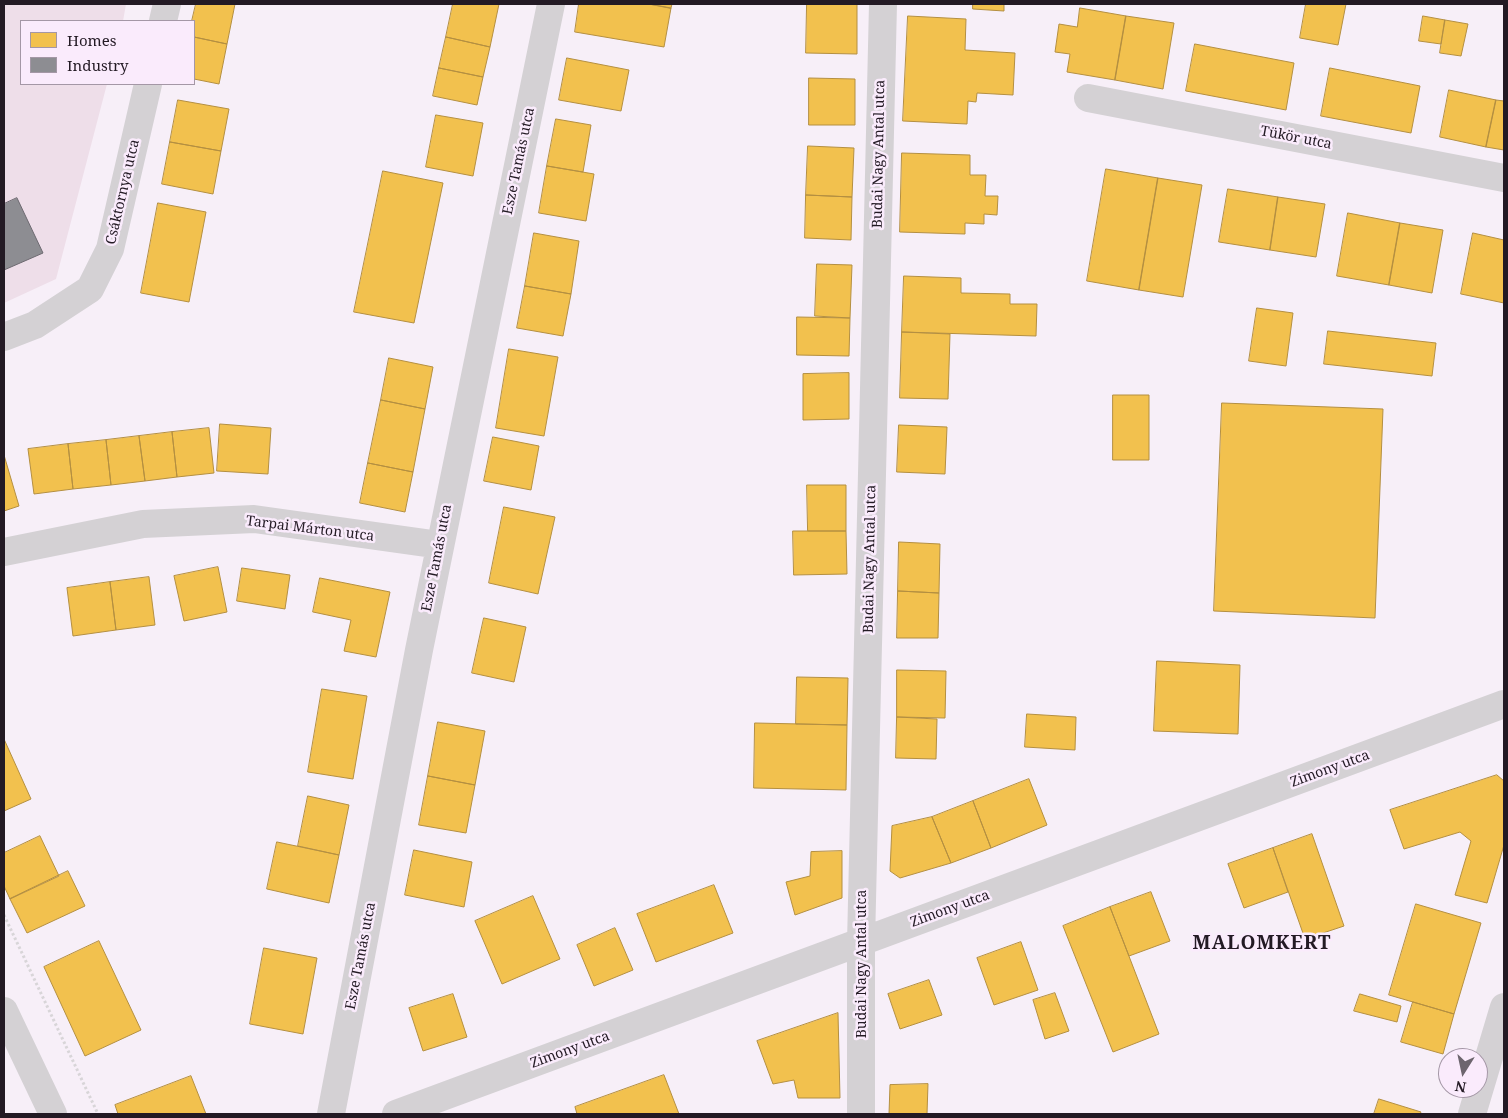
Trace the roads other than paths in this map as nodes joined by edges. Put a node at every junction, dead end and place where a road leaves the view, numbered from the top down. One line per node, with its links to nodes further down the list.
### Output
1 (167, 4): 4 (street)
2 (551, 4): 9 (street, Esze Tamás utca)
3 (883, 4): 12 (street, Budai Nagy Antal utca)
4 (163, 20)
5 (148, 85): 8 (street, Csáktornya utca)
6 (1088, 98): 7 (street, Tükör utca)
7 (1504, 178)
8 (4, 337)
9 (440, 545): 10 (street, Tarpai Márton utca); 16 (street, Esze Tamás utca)
10 (4, 552)
11 (1504, 704): 12 (street, Zimony utca)
12 (861, 942): 17 (street, Zimony utca); 18 (street, Budai Nagy Antal utca)
13 (1504, 1007): 19 (street)
14 (4, 1011): 15 (street)
15 (53, 1114)
16 (332, 1114)
17 (396, 1114)
18 (861, 1114)
19 (1472, 1114)

